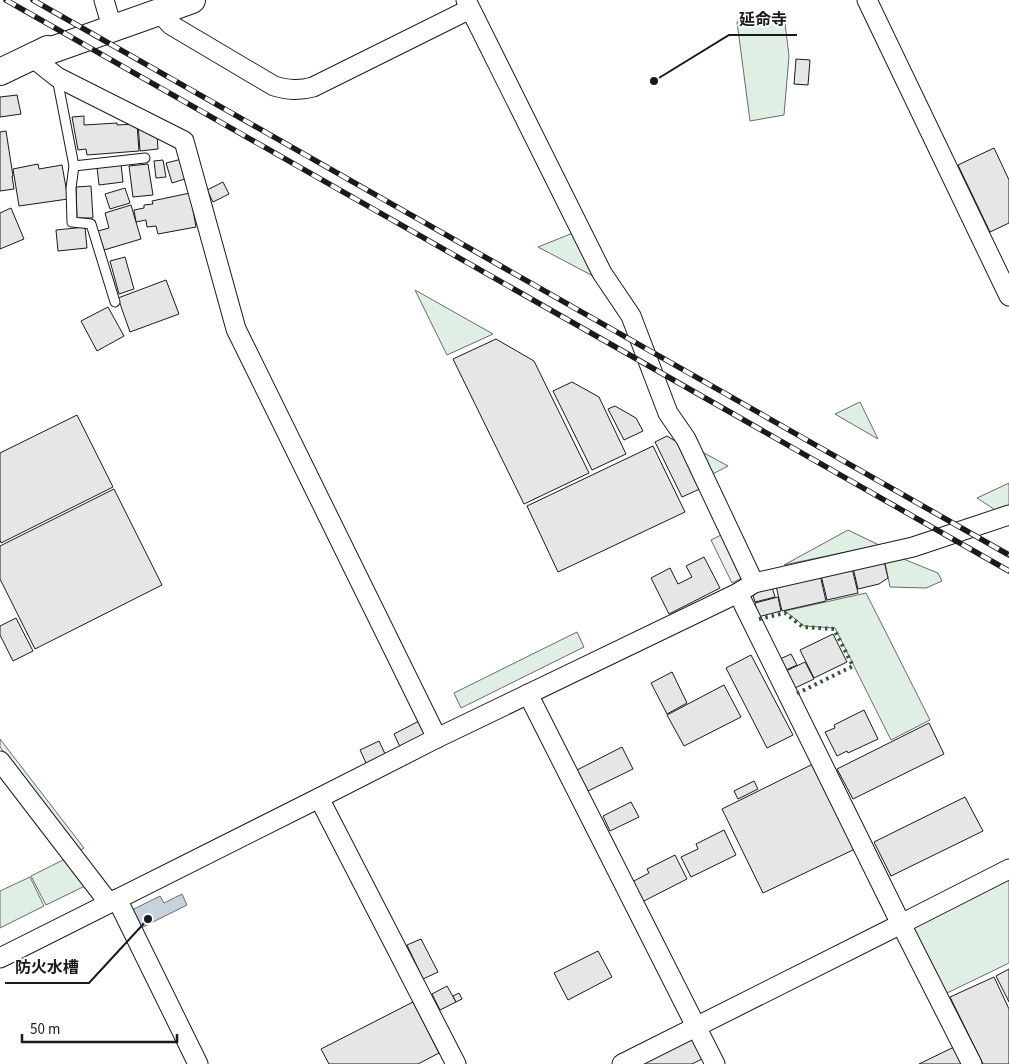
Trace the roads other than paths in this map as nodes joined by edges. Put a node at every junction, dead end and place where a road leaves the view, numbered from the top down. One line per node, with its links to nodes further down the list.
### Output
1 (192, 0): 4 (main road)
2 (867, 0): 11 (street)
3 (468, 4): 4 (street); 14 (street)
4 (152, 6): 5 (main road); 6 (main road)
5 (107, 9): 6 (main road)
6 (32, 56): 7 (main road); 8 (street)
7 (0, 72)
8 (57, 77): 10 (lane); 17 (street)
9 (145, 158): 10 (lane)
10 (74, 166): 12 (lane)
11 (1009, 296)
12 (115, 302)
13 (1009, 515): 14 (street)
14 (754, 583): 15 (street)
15 (738, 593): 16 (street); 22 (street)
16 (528, 694): 17 (street); 24 (street)
17 (437, 738): 19 (street)
18 (0, 761): 21 (street)
19 (319, 798): 21 (street); 26 (street)
20 (1009, 869): 22 (street)
21 (113, 901): 23 (street); 25 (street)
22 (901, 924): 24 (street); 29 (street)
23 (0, 958)
24 (697, 1027): 27 (street); 28 (street)
25 (198, 1064)
26 (456, 1064)
27 (622, 1064)
28 (715, 1064)
29 (972, 1064)

